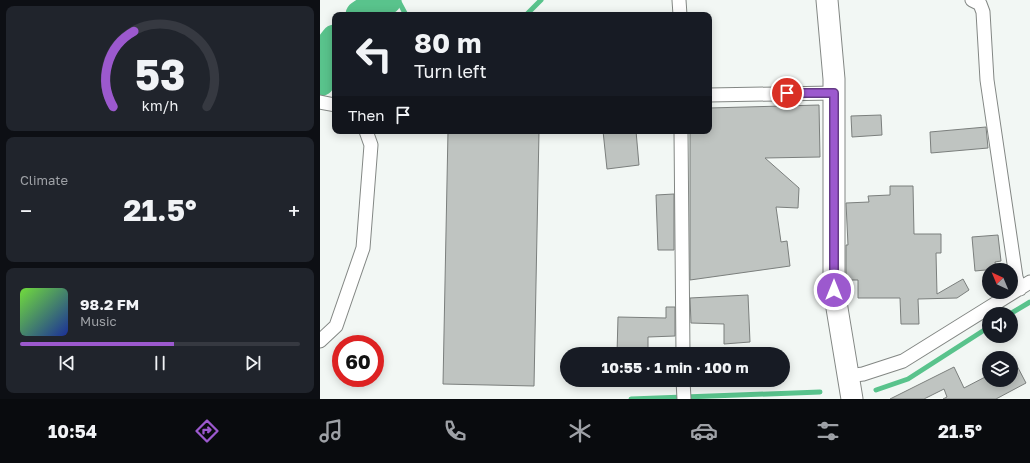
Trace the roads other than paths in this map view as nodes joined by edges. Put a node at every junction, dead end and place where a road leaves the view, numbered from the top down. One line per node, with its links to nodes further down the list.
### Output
1 (679, 0): 4 (street)
2 (827, 0): 5 (main road)
3 (972, 0): 11 (street)
4 (680, 12)
5 (834, 93): 6 (street); 14 (main road)
6 (712, 95)
7 (320, 102): 8 (street)
8 (332, 104)
9 (367, 134): 12 (street)
10 (682, 134): 13 (street)
11 (1025, 286): 14 (street)
12 (320, 341)
13 (683, 347)
14 (848, 376): 17 (main road)
15 (683, 387): 16 (street)
16 (684, 399)
17 (852, 399)

